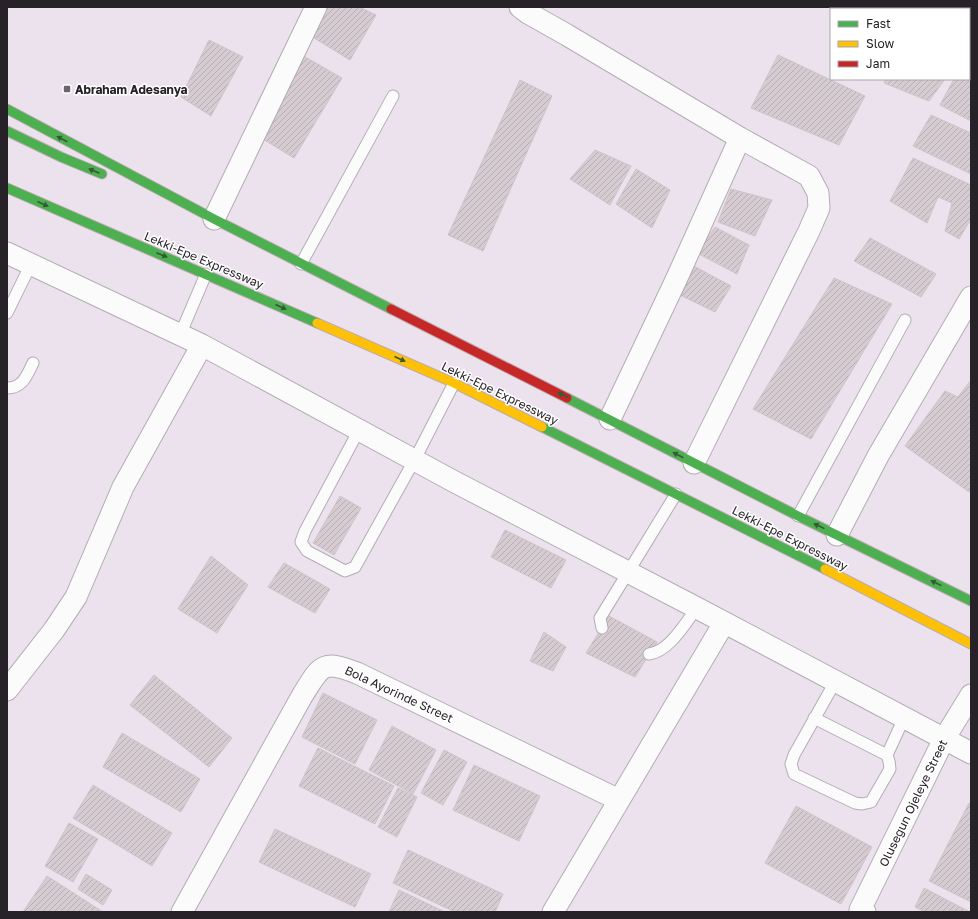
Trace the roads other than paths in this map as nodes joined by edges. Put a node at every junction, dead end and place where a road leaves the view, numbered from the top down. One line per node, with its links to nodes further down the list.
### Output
1 (316, 7): 9 (street)
2 (520, 7): 6 (street)
3 (393, 96): 12 (lane)
4 (7, 110): 7 (highway, Lekki-Epe Expressway, one-way to 4)
5 (7, 131): 7 (highway, one-way to 5)
6 (740, 138): 22 (street); 25 (street)
7 (146, 183): 9 (highway, Lekki-Epe Expressway)
8 (7, 188): 13 (highway, Lekki-Epe Expressway, one-way to 13)
9 (214, 219): 12 (highway, Lekki-Epe Expressway)
10 (7, 253): 11 (street)
11 (31, 264): 15 (lane); 17 (street)
12 (301, 264): 22 (highway, Lekki-Epe Expressway, one-way to 12)
13 (206, 274): 17 (lane); 20 (highway, Lekki-Epe Expressway, one-way to 20)
14 (971, 297): 28 (street)
15 (7, 313)
16 (905, 320): 27 (lane)
17 (180, 335): 18 (street)
18 (202, 345): 23 (street); 37 (street)
19 (33, 363): 21 (lane)
20 (454, 383): 24 (lane); 26 (highway, Lekki-Epe Expressway)
21 (7, 388)
22 (610, 419): 25 (highway, Lekki-Epe Expressway, one-way to 22)
23 (359, 430): 24 (street); 24 (lane)
24 (415, 459): 29 (street)
25 (694, 463): 27 (highway, Lekki-Epe Expressway)
26 (676, 494): 29 (lane); 34 (highway, Lekki-Epe Expressway)
27 (798, 516): 28 (highway, Lekki-Epe Expressway, one-way to 27)
28 (837, 535): 30 (highway, Lekki-Epe Expressway, one-way to 28)
29 (629, 573): 31 (street); 33 (lane)
30 (971, 600)
31 (697, 608): 32 (street); 35 (lane)
32 (724, 623): 36 (street); 44 (street)
33 (602, 628)
34 (971, 644)
35 (650, 654)
36 (835, 682): 39 (lane); 40 (street)
37 (7, 690)
38 (971, 695): 41 (street, Olusegun Ojeleye Street)
39 (814, 718): 43 (lane); 43 (lane)
40 (904, 718): 41 (street); 43 (lane)
41 (944, 739): 42 (street); 45 (street, Olusegun Ojeleye Street)
42 (971, 753)
43 (887, 756)
44 (619, 800): 46 (street, Bola Ayorinde Street); 47 (street)
45 (861, 911)
46 (182, 912)
47 (553, 912)

